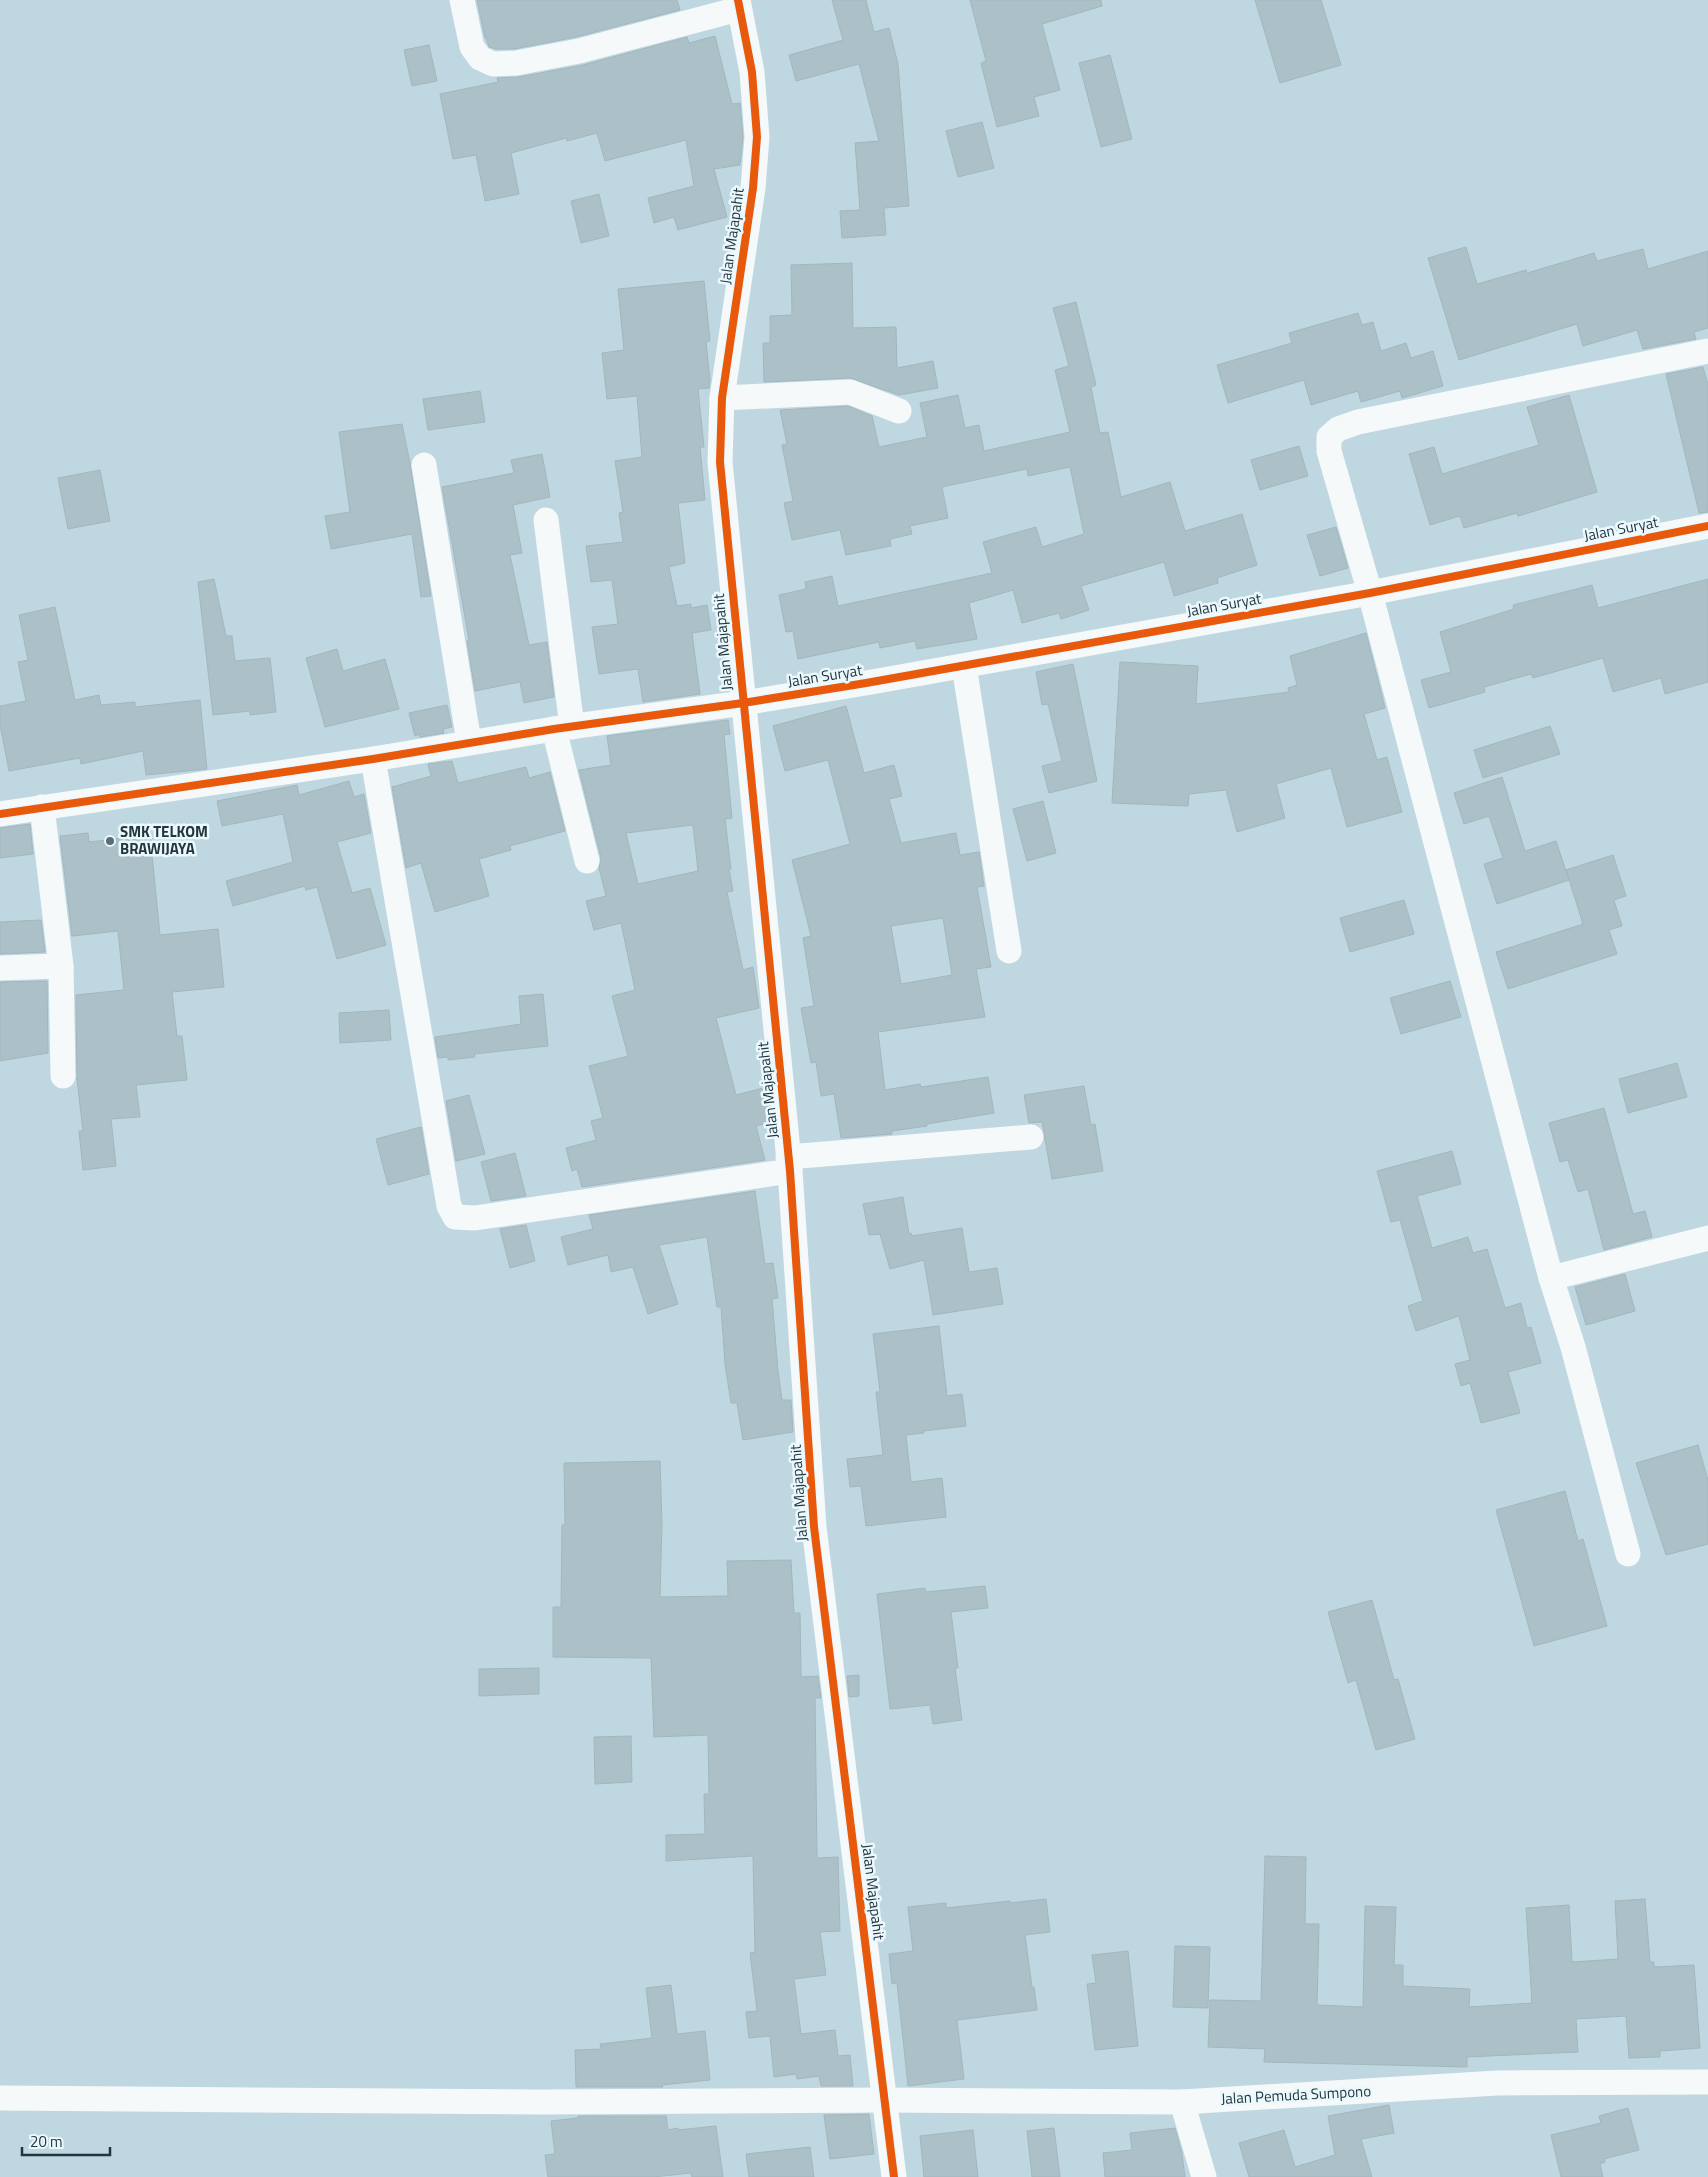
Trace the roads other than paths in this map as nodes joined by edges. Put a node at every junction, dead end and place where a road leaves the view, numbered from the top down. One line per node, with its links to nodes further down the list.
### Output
1 (462, 0): 2 (street)
2 (739, 4): 4 (street, Jalan Majapahit)
3 (1708, 351): 9 (street)
4 (722, 398): 5 (street); 11 (street, Jalan Majapahit)
5 (899, 411)
6 (424, 465): 13 (street)
7 (546, 520): 12 (street)
8 (1708, 526): 9 (street, Jalan Suryat)
9 (1370, 593): 10 (street, Jalan Suryat); 25 (street)
10 (964, 666): 11 (street, Jalan Suryat); 18 (street)
11 (743, 703): 12 (street, Jalan Suryat); 23 (street, Jalan Majapahit)
12 (563, 728): 13 (street, Jalan Suryat); 17 (street)
13 (469, 742): 14 (street, Jalan Suryat)
14 (373, 758): 15 (street, Jalan Suryat); 23 (street)
15 (42, 807): 16 (street, Jalan Suryat); 19 (street)
16 (0, 814)
17 (587, 861)
18 (1009, 951)
19 (61, 966): 20 (street); 21 (street)
20 (0, 968)
21 (63, 1076)
22 (1031, 1137): 23 (street)
23 (789, 1164): 29 (street, Jalan Majapahit)
24 (1708, 1238): 25 (street)
25 (1551, 1278): 26 (street)
26 (1628, 1554)
27 (1708, 2082): 30 (street, Jalan Pemuda Sumpono)
28 (0, 2098): 29 (street, Jalan Pemuda Sumpono)
29 (884, 2100): 30 (street, Jalan Pemuda Sumpono); 31 (street, Jalan Majapahit)
30 (1182, 2102): 32 (street)
31 (894, 2177)
32 (1204, 2177)

